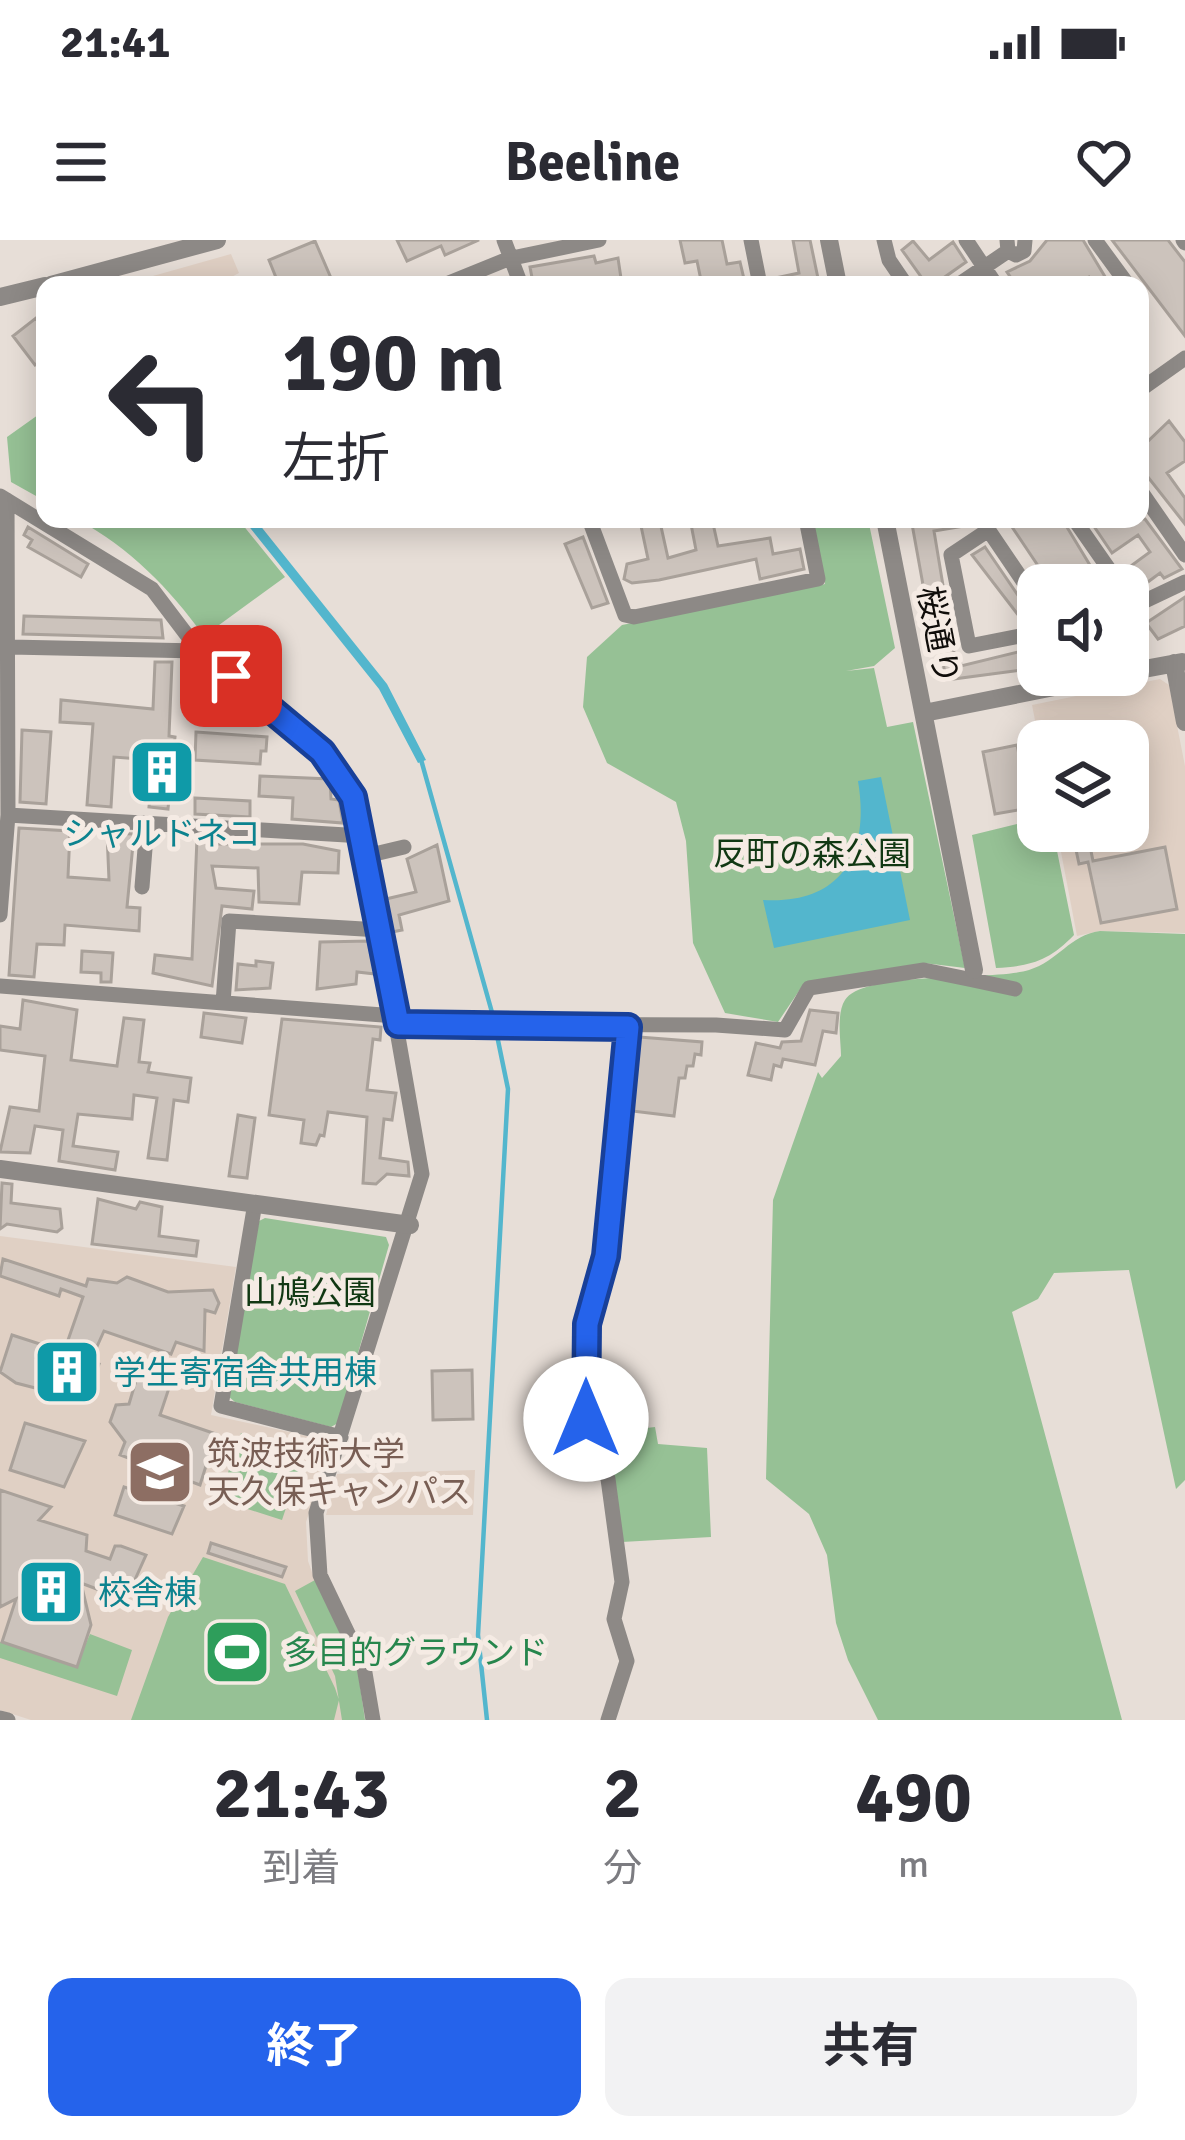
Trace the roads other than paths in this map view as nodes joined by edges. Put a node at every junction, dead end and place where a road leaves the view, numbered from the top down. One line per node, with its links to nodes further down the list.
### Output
1 (217, 240): 13 (street)
2 (505, 240): 11 (street)
3 (599, 240): 11 (street)
4 (751, 240): 16 (street)
5 (829, 240): 17 (street)
6 (884, 240): 18 (street)
7 (966, 240): 12 (street)
8 (1025, 240): 10 (street)
9 (1095, 240): 21 (street)
10 (1008, 246): 12 (street)
11 (508, 259): 14 (street); 15 (street)
12 (984, 267): 19 (street); 20 (street)
13 (85, 276)
14 (466, 276)
15 (516, 276)
16 (758, 276)
17 (836, 276)
18 (900, 276)
19 (971, 276)
20 (990, 276)
21 (1121, 276)
22 (36, 288): 23 (street)
23 (0, 296)
24 (1184, 361): 25 (street)
25 (1149, 384)
26 (4, 498): 28 (street); 42 (street)
27 (1149, 503): 36 (street)
28 (36, 517)
29 (54, 528): 43 (street)
30 (592, 528): 31 (street)
31 (808, 528)
32 (887, 528): 47 (street, 桜通り)
33 (981, 528): 41 (street)
34 (986, 528): 38 (street)
35 (1080, 528): 37 (street)
36 (1185, 555)
37 (1105, 564)
38 (1017, 573)
39 (1185, 582): 40 (street)
40 (1149, 596)
41 (1017, 638)
42 (10, 647): 43 (street); 49 (street)
43 (199, 651): 51 (street)
44 (1179, 662): 45 (street); 48 (street)
45 (1149, 668)
46 (1017, 694): 47 (street, 桜通り)
47 (924, 713): 57 (street)
48 (1185, 722)
49 (8, 815): 50 (street); 55 (street)
50 (147, 824): 51 (street); 54 (street)
51 (363, 836): 53 (street)
52 (404, 847): 53 (street)
53 (366, 856): 56 (street)
54 (142, 887)
55 (0, 915)
56 (380, 930): 60 (street); 61 (street)
57 (974, 975): 59 (street); 62 (street)
58 (0, 986): 60 (street)
59 (1015, 989)
60 (223, 1003): 61 (street)
61 (397, 1020): 62 (street); 65 (street)
62 (628, 1027): 68 (street)
63 (0, 1169): 64 (street)
64 (255, 1203): 65 (street); 66 (street)
65 (410, 1225): 66 (street)
66 (340, 1437): 67 (street)
67 (373, 1720)
68 (608, 1720)

